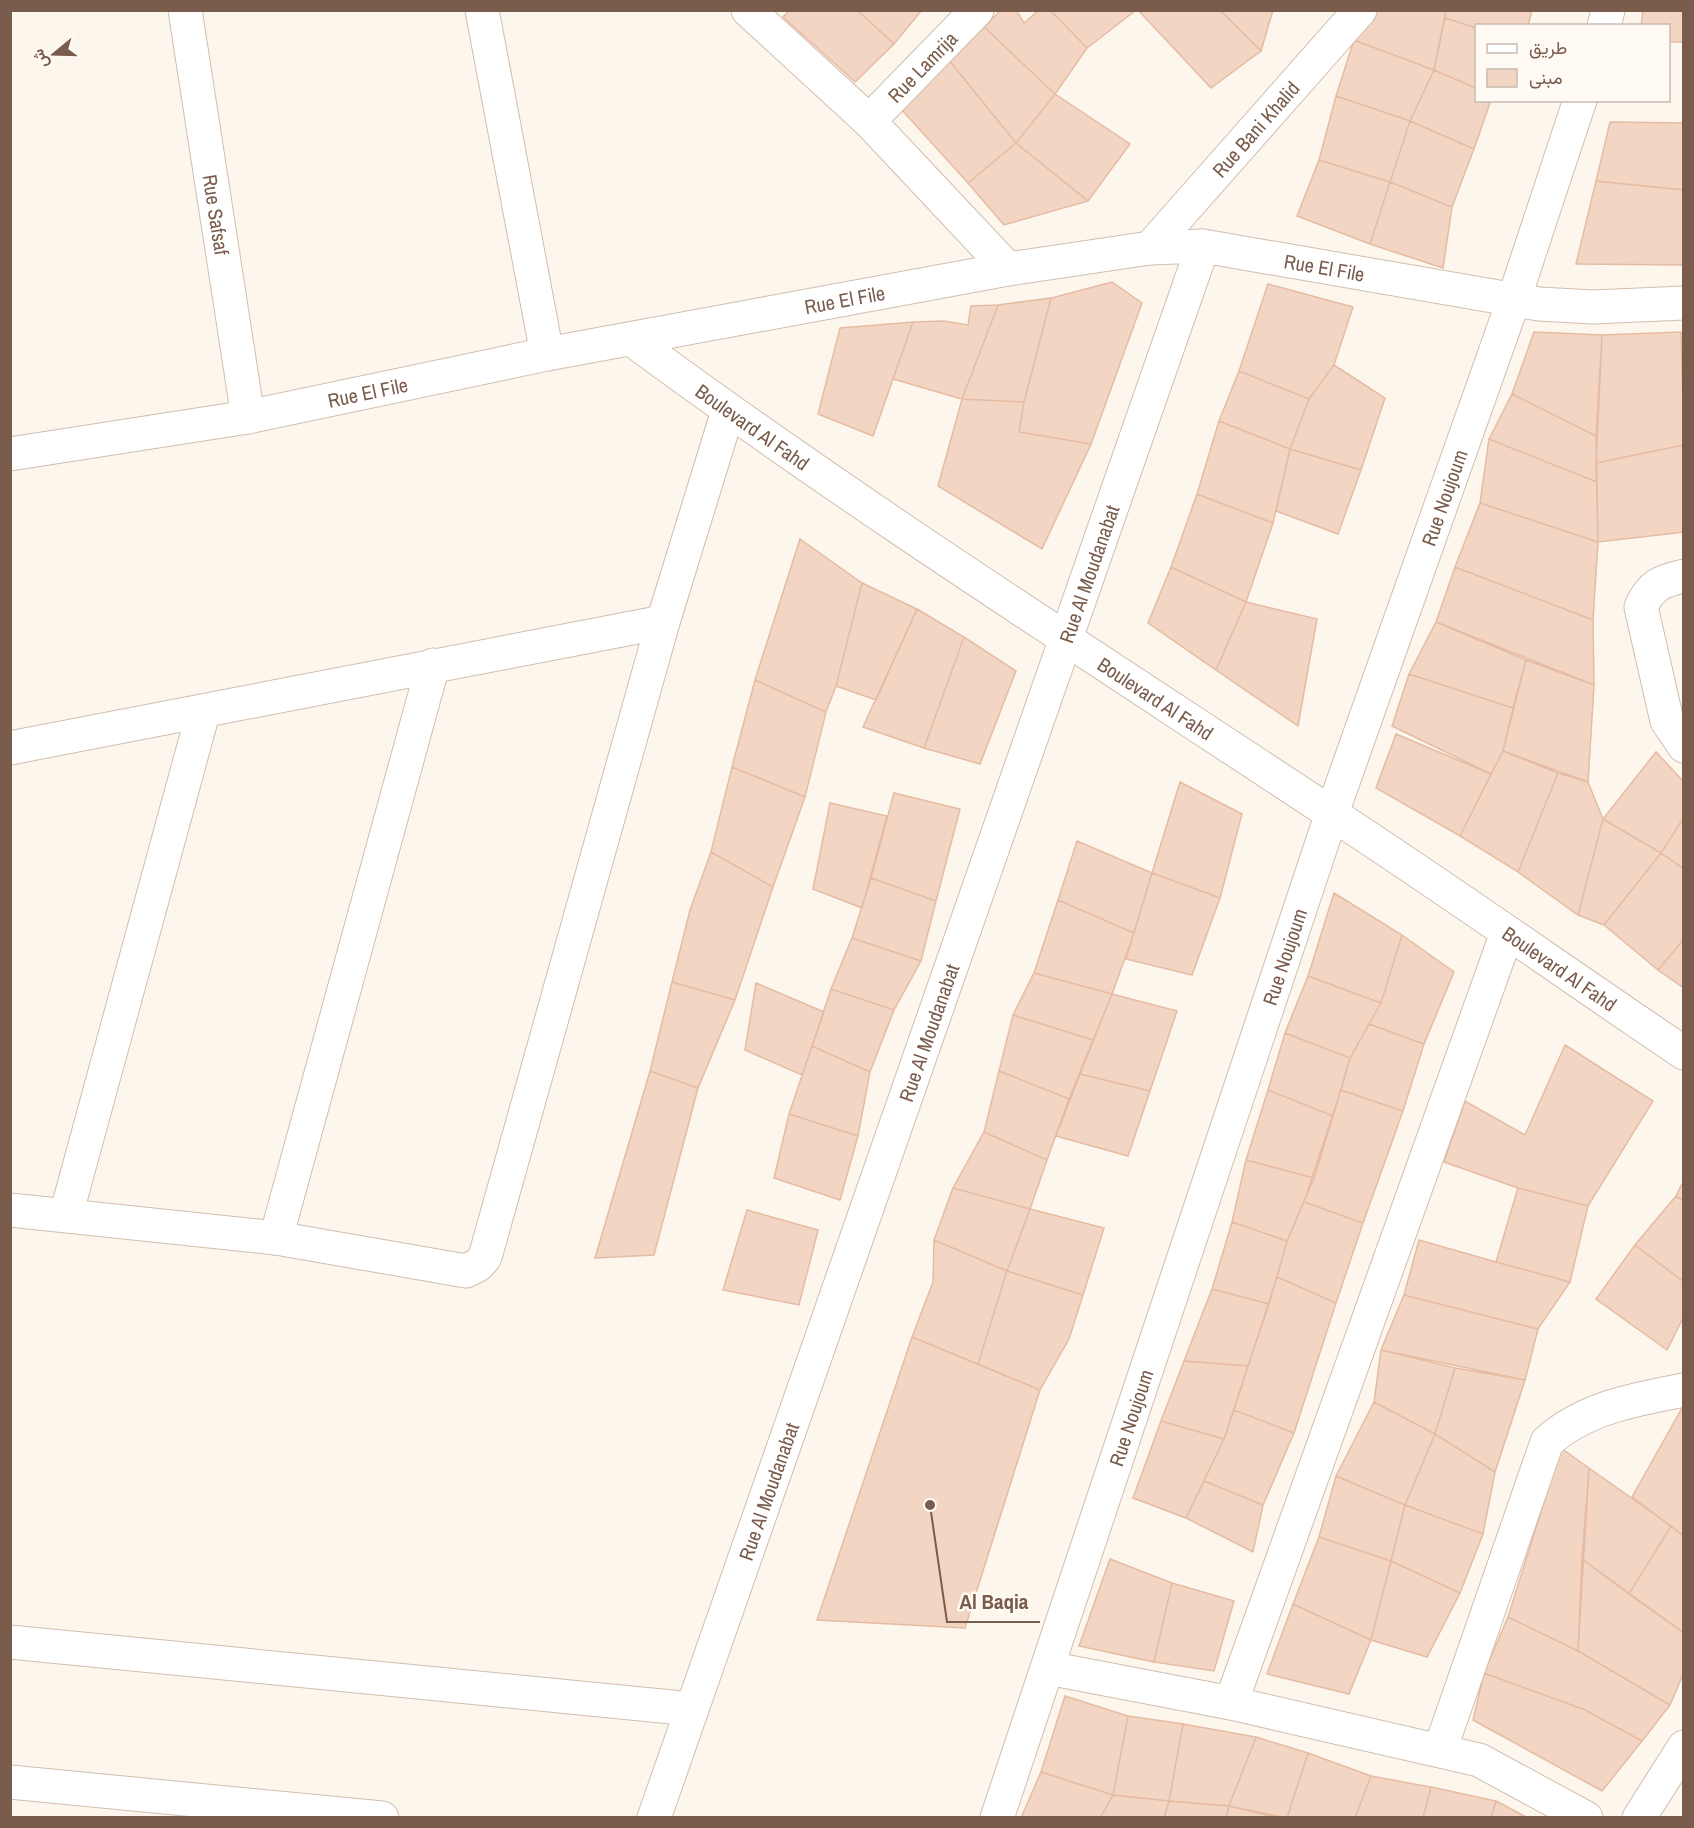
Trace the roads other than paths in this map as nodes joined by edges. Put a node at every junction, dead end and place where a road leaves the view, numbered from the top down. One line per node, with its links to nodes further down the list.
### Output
1 (185, 10): 16 (street, Rue Safsaf)
2 (482, 10): 14 (street)
3 (748, 10): 7 (street)
4 (977, 10): 7 (street, Rue Lamrija)
5 (1360, 10): 9 (street, Rue Bani Khalid)
6 (1579, 102): 11 (street, Rue Noujoum)
7 (869, 121): 10 (street)
8 (1203, 246): 9 (street, Rue El File); 11 (street, Rue El File); 20 (street, Rue Al Moudanabat)
9 (1150, 248): 10 (street, Rue El File)
10 (1008, 269): 13 (street, Rue El File)
11 (1514, 299): 12 (street, Rue El File); 25 (street, Rue Noujoum)
12 (1683, 303)
13 (631, 339): 14 (street, Rue El File); 15 (street, Boulevard Al Fahd)
14 (547, 354): 16 (street, Rue El File)
15 (728, 411): 19 (street); 20 (street, Boulevard Al Fahd)
16 (248, 417): 17 (street, Rue El File)
17 (10, 454)
18 (1683, 576): 23 (street)
19 (663, 622): 21 (street); 30 (street)
20 (1066, 641): 25 (street, Boulevard Al Fahd); 35 (street, Rue Al Moudanabat)
21 (433, 665): 22 (street); 30 (street)
22 (203, 713): 24 (street); 29 (street)
23 (1683, 746)
24 (10, 748)
25 (1332, 813): 26 (street, Boulevard Al Fahd); 33 (street, Rue Noujoum)
26 (1507, 933): 27 (street, Boulevard Al Fahd); 34 (street)
27 (1683, 1053)
28 (10, 1210): 29 (street)
29 (66, 1215): 30 (street)
30 (276, 1238)
31 (1683, 1390): 37 (street)
32 (10, 1641): 35 (street)
33 (1048, 1668): 34 (street); 41 (street, Rue Noujoum)
34 (1231, 1703): 37 (street)
35 (692, 1709): 40 (street, Rue Al Moudanabat)
36 (1683, 1748): 43 (street)
37 (1440, 1750): 42 (street)
38 (10, 1782): 39 (street)
39 (382, 1818)
40 (654, 1818)
41 (997, 1818)
42 (1586, 1818)
43 (1639, 1818)

